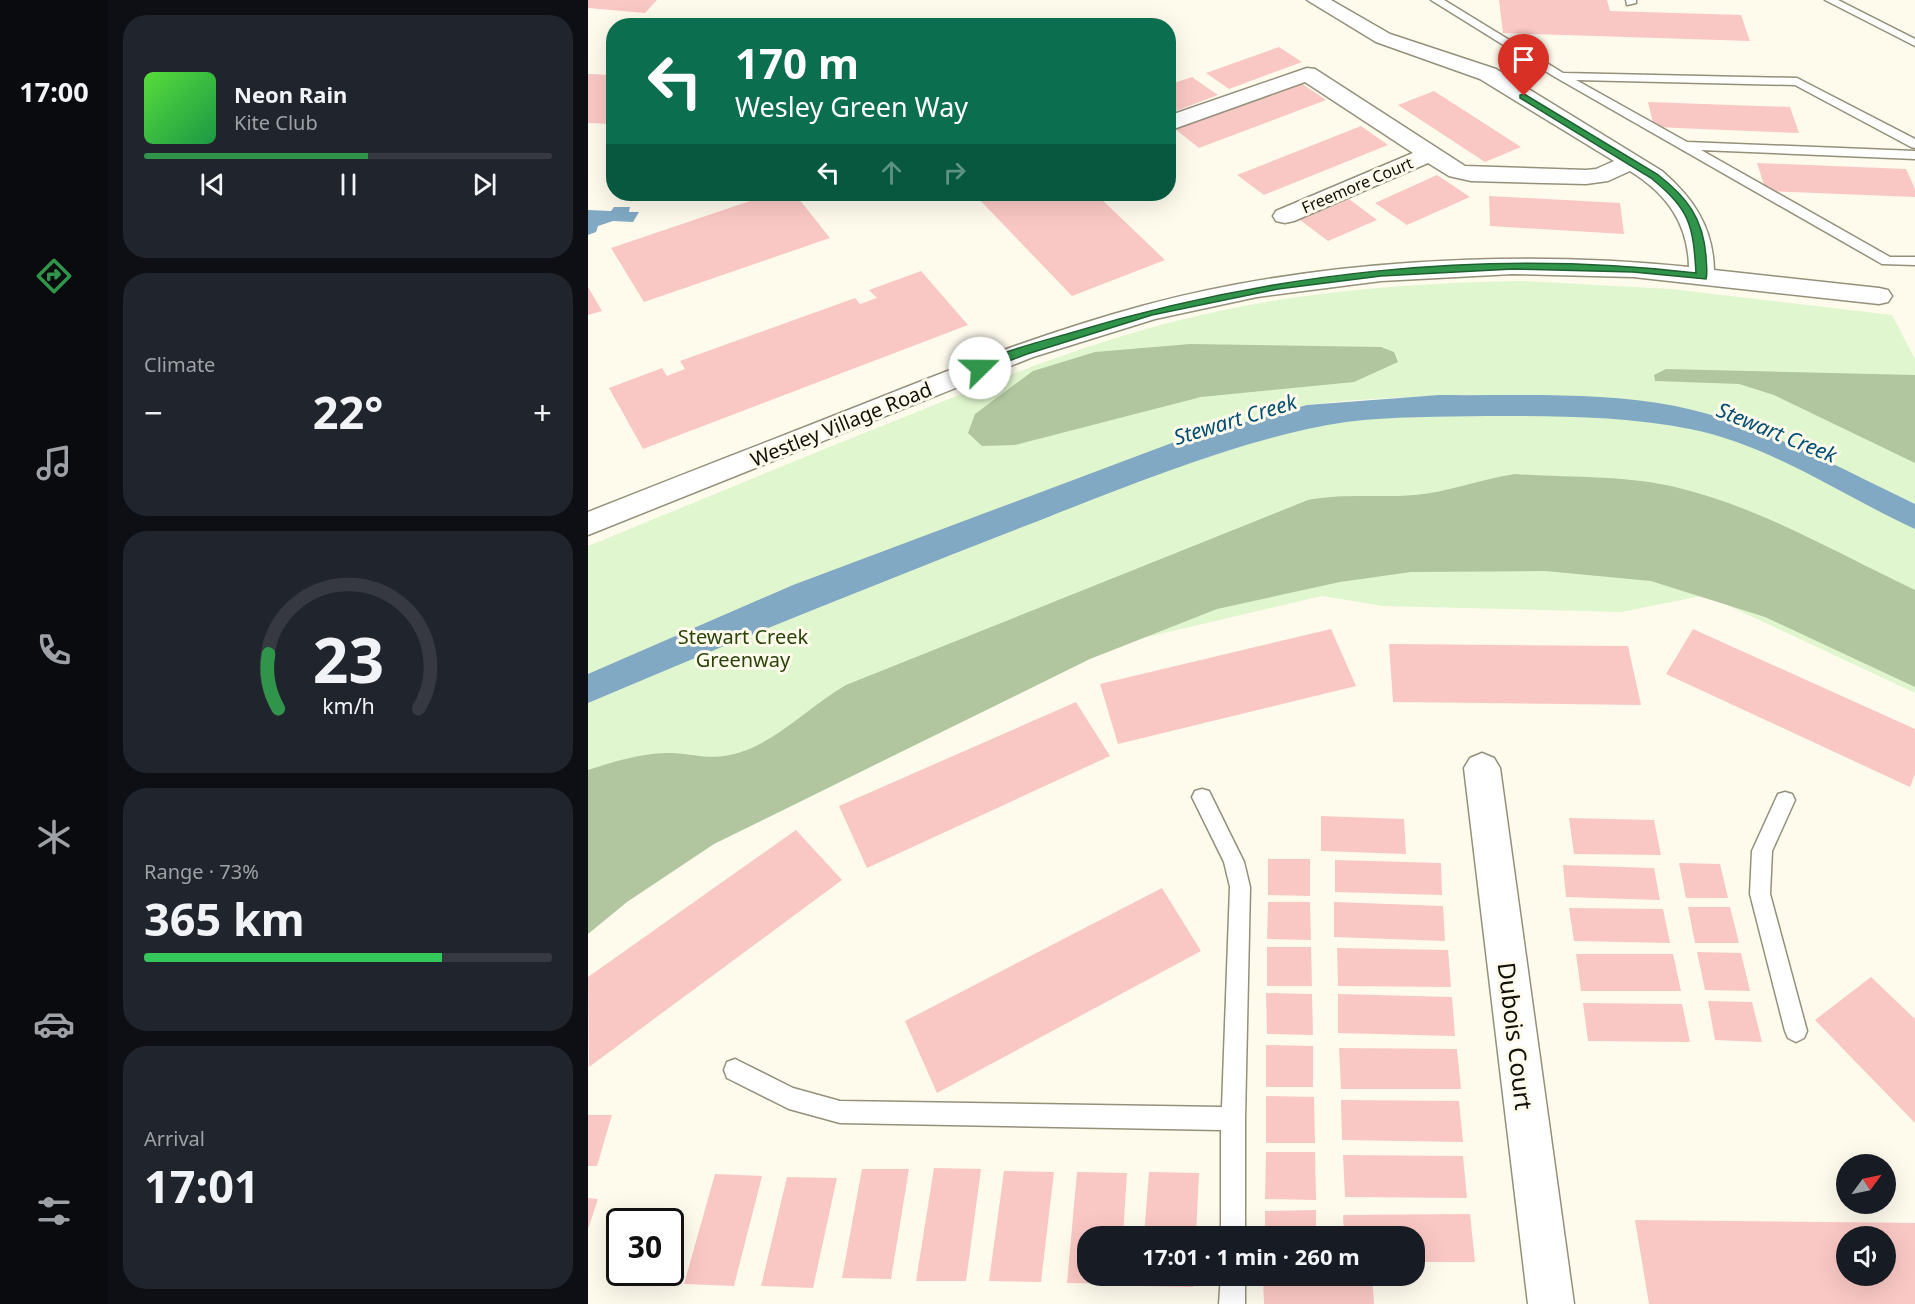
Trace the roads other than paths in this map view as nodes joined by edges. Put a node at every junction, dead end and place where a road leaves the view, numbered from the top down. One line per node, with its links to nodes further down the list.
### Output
1 (1317, 0): 11 (street)
2 (1436, 0): 5 (lane)
3 (1830, 0): 4 (lane)
4 (1915, 43)
5 (1559, 75): 7 (lane); 8 (lane)
6 (1176, 121): 9 (street)
7 (1915, 144)
8 (1681, 146): 10 (lane); 13 (lane)
9 (1429, 154): 11 (street); 12 (street, Freemore Court)
10 (1915, 155)
11 (1632, 162): 14 (street)
12 (1286, 216)
13 (1915, 261)
14 (1702, 277): 15 (street, Westley Village Road); 16 (street, Westley Village Road)
15 (1879, 296)
16 (588, 524)
17 (1482, 768): 26 (street, Dubois Court)
18 (1202, 797): 22 (lane)
19 (1785, 800): 20 (lane)
20 (1796, 1031)
21 (735, 1070): 22 (lane)
22 (1233, 1119): 23 (lane)
23 (1233, 1226)
24 (1233, 1286): 25 (lane)
25 (1232, 1304)
26 (1551, 1304)

